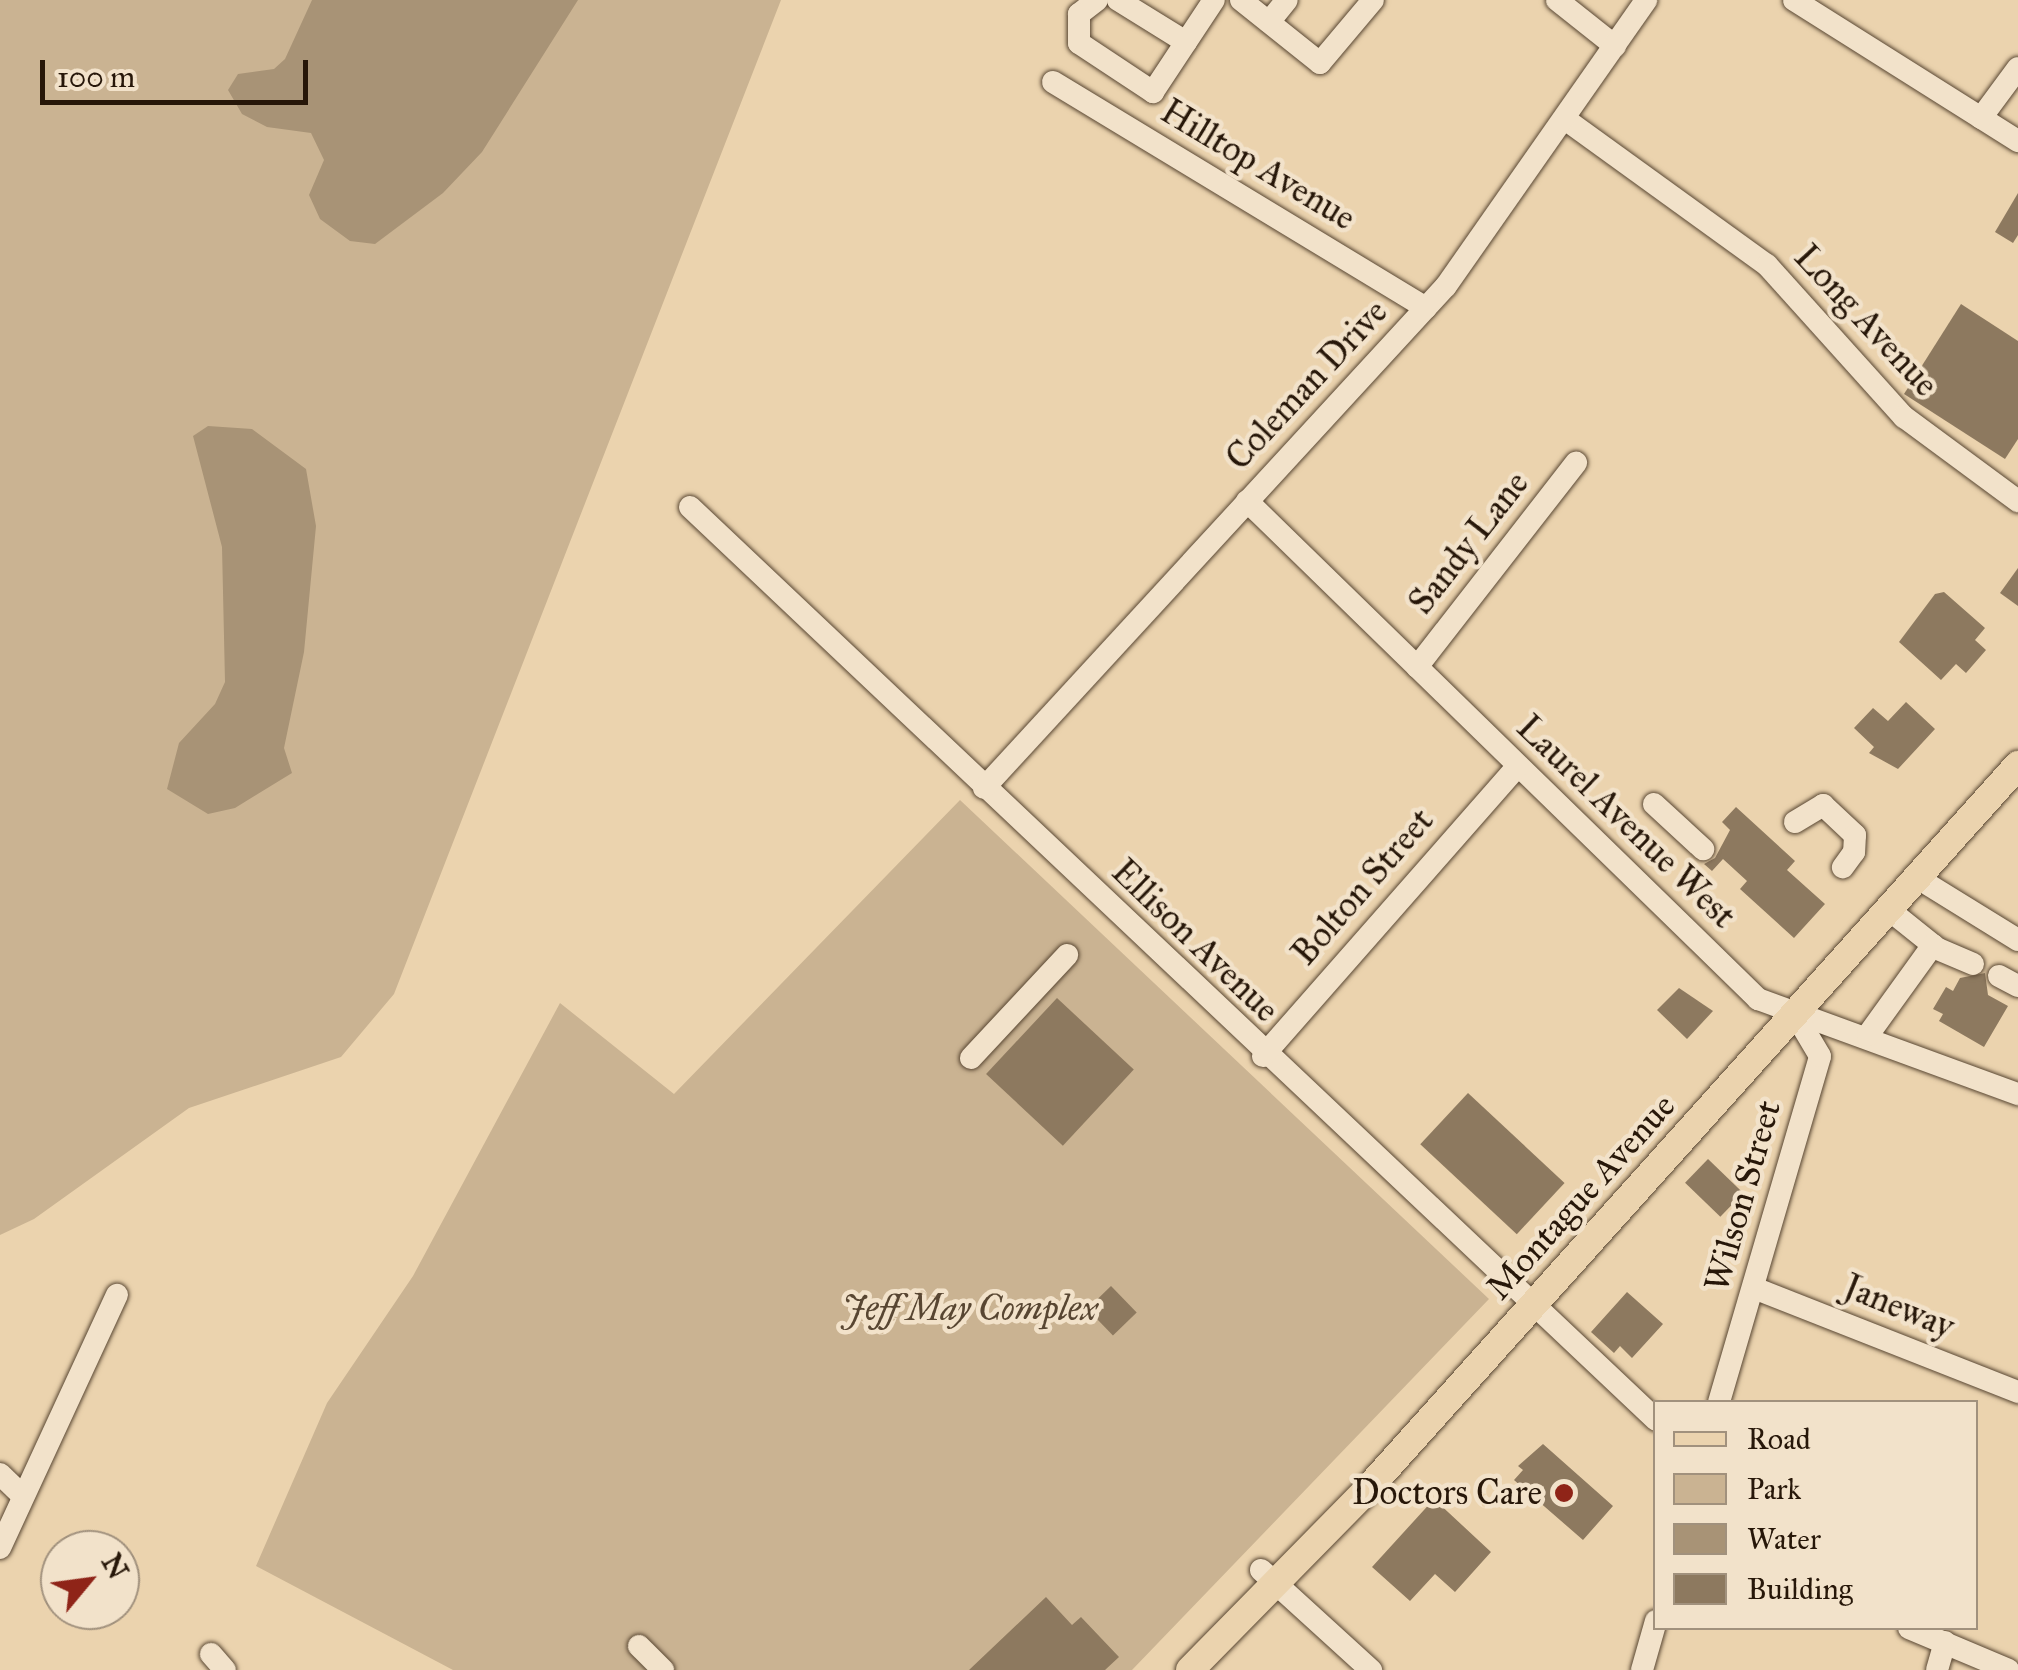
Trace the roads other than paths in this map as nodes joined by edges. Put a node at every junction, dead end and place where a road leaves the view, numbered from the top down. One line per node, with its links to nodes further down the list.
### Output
1 (1097, 0): 11 (street)
2 (1118, 0): 11 (street)
3 (1214, 0): 11 (street)
4 (1241, 0): 10 (street)
5 (1287, 0): 10 (street)
6 (1373, 0): 10 (street)
7 (1556, 0): 12 (street)
8 (1646, 0): 12 (street, Coleman Drive)
9 (1794, 0): 15 (street)
10 (1269, 22)
11 (1186, 42)
12 (1615, 46): 16 (street, Coleman Drive)
13 (2018, 68): 15 (street)
14 (1053, 82): 18 (street, Hilltop Avenue)
15 (1982, 118): 17 (street)
16 (1565, 119): 18 (street, Coleman Drive); 21 (street, Long Avenue)
17 (2018, 141)
18 (1426, 308): 20 (street, Coleman Drive)
19 (1576, 463): 23 (street, Sandy Lane)
20 (1247, 501): 23 (street, Laurel Avenue West); 26 (street, Coleman Drive)
21 (2018, 501)
22 (690, 507): 26 (street, Ellison Avenue)
23 (1417, 667): 25 (street, Laurel Avenue West)
24 (2018, 765): 31 (main road, Montague Avenue)
25 (1518, 766): 37 (street, Laurel Avenue West); 39 (street, Bolton Street)
26 (984, 788): 39 (street, Ellison Avenue)
27 (1654, 804): 29 (street)
28 (1795, 822): 30 (street)
29 (1702, 849)
30 (1843, 867)
31 (1916, 878): 32 (main road, Montague Avenue); 33 (street)
32 (1888, 909): 34 (street); 37 (main road, Montague Avenue)
33 (2018, 940)
34 (1933, 945): 36 (street); 38 (street)
35 (1067, 955): 40 (street)
36 (1973, 964)
37 (1795, 1014): 38 (street, Laurel Avenue West); 42 (street, Wilson Street); 44 (main road, Montague Avenue)
38 (1868, 1035): 41 (street, Laurel Avenue West)
39 (1264, 1056): 44 (street, Ellison Avenue)
40 (971, 1058)
41 (2018, 1094)
42 (1754, 1288): 45 (street, Janeway); 46 (street, Wilson Street)
43 (118, 1294): 49 (street)
44 (1535, 1305): 47 (street, Ellison Avenue); 51 (main road, Montague Avenue)
45 (2018, 1392)
46 (1720, 1400)
47 (1653, 1417)
48 (0, 1474): 49 (street)
49 (22, 1494): 50 (street)
50 (0, 1548)
51 (1269, 1577): 57 (main road, Montague Avenue); 58 (street)
52 (1653, 1630): 59 (street)
53 (1915, 1630): 54 (street)
54 (1945, 1642): 60 (street); 61 (street)
55 (639, 1646): 56 (street)
56 (663, 1670)
57 (1190, 1670)
58 (1372, 1670)
59 (1642, 1670)
60 (1937, 1670)
61 (2008, 1670)

